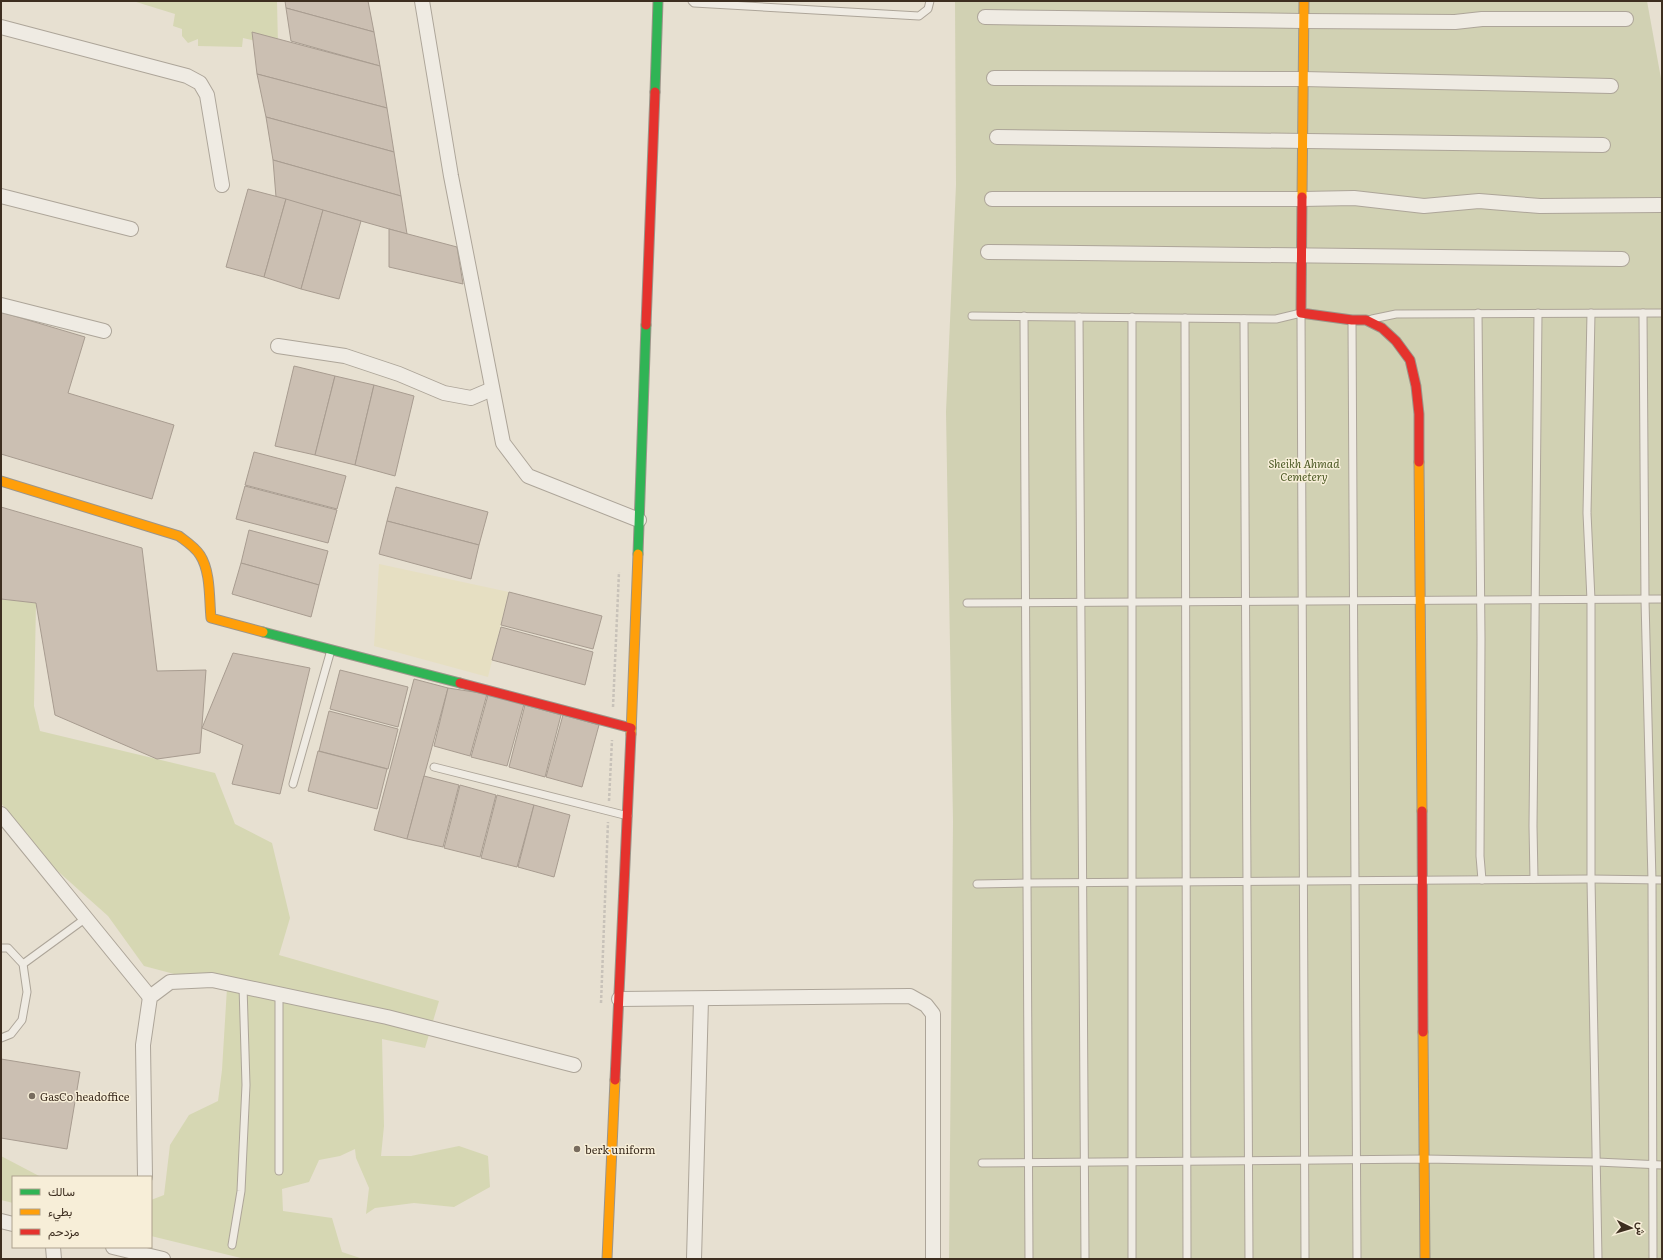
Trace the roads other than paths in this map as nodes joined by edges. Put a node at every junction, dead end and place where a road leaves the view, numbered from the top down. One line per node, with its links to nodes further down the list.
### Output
1 (422, 1): 42 (street)
2 (658, 1): 44 (street)
3 (692, 1): 4 (lane)
4 (930, 1)
5 (1304, 1): 8 (street)
6 (985, 17): 8 (street)
7 (1626, 19): 8 (street)
8 (1303, 21): 11 (street)
9 (1, 27): 16 (street)
10 (994, 78): 11 (street)
11 (1303, 80): 12 (street); 14 (street)
12 (1612, 86)
13 (997, 137): 14 (street)
14 (1302, 141): 15 (street); 19 (street)
15 (1603, 145)
16 (222, 185)
17 (1, 196): 21 (street)
18 (992, 199): 19 (street)
19 (1302, 200): 20 (street); 23 (street)
20 (1660, 205)
21 (130, 229)
22 (988, 252): 23 (street)
23 (1301, 256): 24 (street); 26 (street)
24 (1622, 259)
25 (1, 305): 40 (street)
26 (1300, 313): 37 (lane); 38 (street); 55 (lane)
27 (1478, 313): 28 (lane); 39 (lane); 46 (lane)
28 (1538, 313): 29 (lane); 47 (lane)
29 (1591, 313): 30 (lane); 48 (lane)
30 (1643, 313): 31 (lane); 49 (lane)
31 (1662, 313)
32 (972, 316): 33 (lane)
33 (1024, 316): 35 (lane); 57 (lane)
34 (1132, 317): 35 (lane); 36 (lane); 52 (lane)
35 (1079, 318): 58 (lane)
36 (1185, 318): 37 (lane); 53 (lane)
37 (1244, 319): 54 (lane)
38 (1352, 320): 39 (street); 50 (lane)
39 (1366, 320): 51 (street)
40 (104, 331)
41 (278, 346): 42 (street)
42 (492, 389): 44 (street)
43 (1, 481): 59 (street)
44 (639, 520): 60 (street)
45 (1662, 599): 49 (lane)
46 (1480, 600): 47 (lane); 51 (lane); 69 (lane)
47 (1536, 600): 48 (lane); 65 (lane)
48 (1591, 600): 49 (lane); 66 (lane)
49 (1645, 600): 73 (lane)
50 (1354, 601): 51 (lane); 55 (lane); 67 (lane)
51 (1420, 601): 68 (street)
52 (1132, 602): 53 (lane); 58 (lane); 75 (lane)
53 (1186, 602): 54 (lane); 76 (lane)
54 (1245, 602): 55 (lane); 71 (lane)
55 (1302, 602): 72 (lane)
56 (966, 603): 57 (lane)
57 (1025, 603): 58 (lane); 77 (lane)
58 (1081, 603): 74 (lane)
59 (331, 650): 60 (street); 62 (lane)
60 (632, 728): 64 (street)
61 (434, 767): 64 (lane)
62 (293, 784)
63 (1, 814): 79 (street)
64 (628, 816): 86 (street)
65 (1534, 879): 66 (lane); 69 (lane)
66 (1591, 879): 73 (lane); 96 (lane)
67 (1356, 880): 68 (lane); 72 (lane); 91 (lane)
68 (1422, 880): 69 (lane); 89 (street)
69 (1482, 880)
70 (1662, 880): 73 (lane)
71 (1247, 881): 72 (lane); 76 (lane); 93 (lane)
72 (1303, 881): 90 (lane)
73 (1652, 881): 99 (lane)
74 (1083, 882): 75 (lane); 77 (lane); 94 (lane)
75 (1132, 882): 76 (lane); 95 (lane)
76 (1186, 882): 92 (lane)
77 (1027, 883): 78 (lane); 98 (lane)
78 (977, 884)
79 (86, 918): 81 (lane); 84 (street)
80 (1, 948): 81 (lane)
81 (23, 964): 87 (lane)
82 (243, 986): 83 (street); 84 (street); 105 (lane)
83 (279, 994): 88 (street); 101 (lane)
84 (150, 997): 102 (street)
85 (701, 998): 86 (street); 112 (street); 113 (street)
86 (619, 999): 111 (street)
87 (1, 1038)
88 (574, 1065)
89 (1424, 1159): 91 (lane); 96 (lane); 121 (street)
90 (1304, 1160): 91 (lane); 93 (lane); 119 (lane)
91 (1357, 1160): 120 (lane)
92 (1187, 1161): 93 (lane); 95 (lane); 117 (lane)
93 (1249, 1161): 118 (lane)
94 (1084, 1162): 95 (lane); 98 (lane); 115 (lane)
95 (1132, 1162): 116 (lane)
96 (1597, 1162): 99 (lane); 122 (lane)
97 (982, 1163): 98 (lane)
98 (1028, 1163): 114 (lane)
99 (1653, 1165): 100 (lane); 123 (lane)
100 (1662, 1165)
101 (279, 1171)
102 (145, 1176)
103 (1, 1221): 104 (street)
104 (12, 1224)
105 (232, 1245)
106 (53, 1248): 109 (street)
107 (121, 1248): 108 (street)
108 (146, 1251): 110 (street)
109 (54, 1259)
110 (163, 1259)
111 (607, 1259)
112 (694, 1259)
113 (933, 1259)
114 (1029, 1259)
115 (1085, 1259)
116 (1132, 1259)
117 (1187, 1259)
118 (1249, 1259)
119 (1305, 1259)
120 (1357, 1259)
121 (1425, 1259)
122 (1598, 1259)
123 (1653, 1259)

